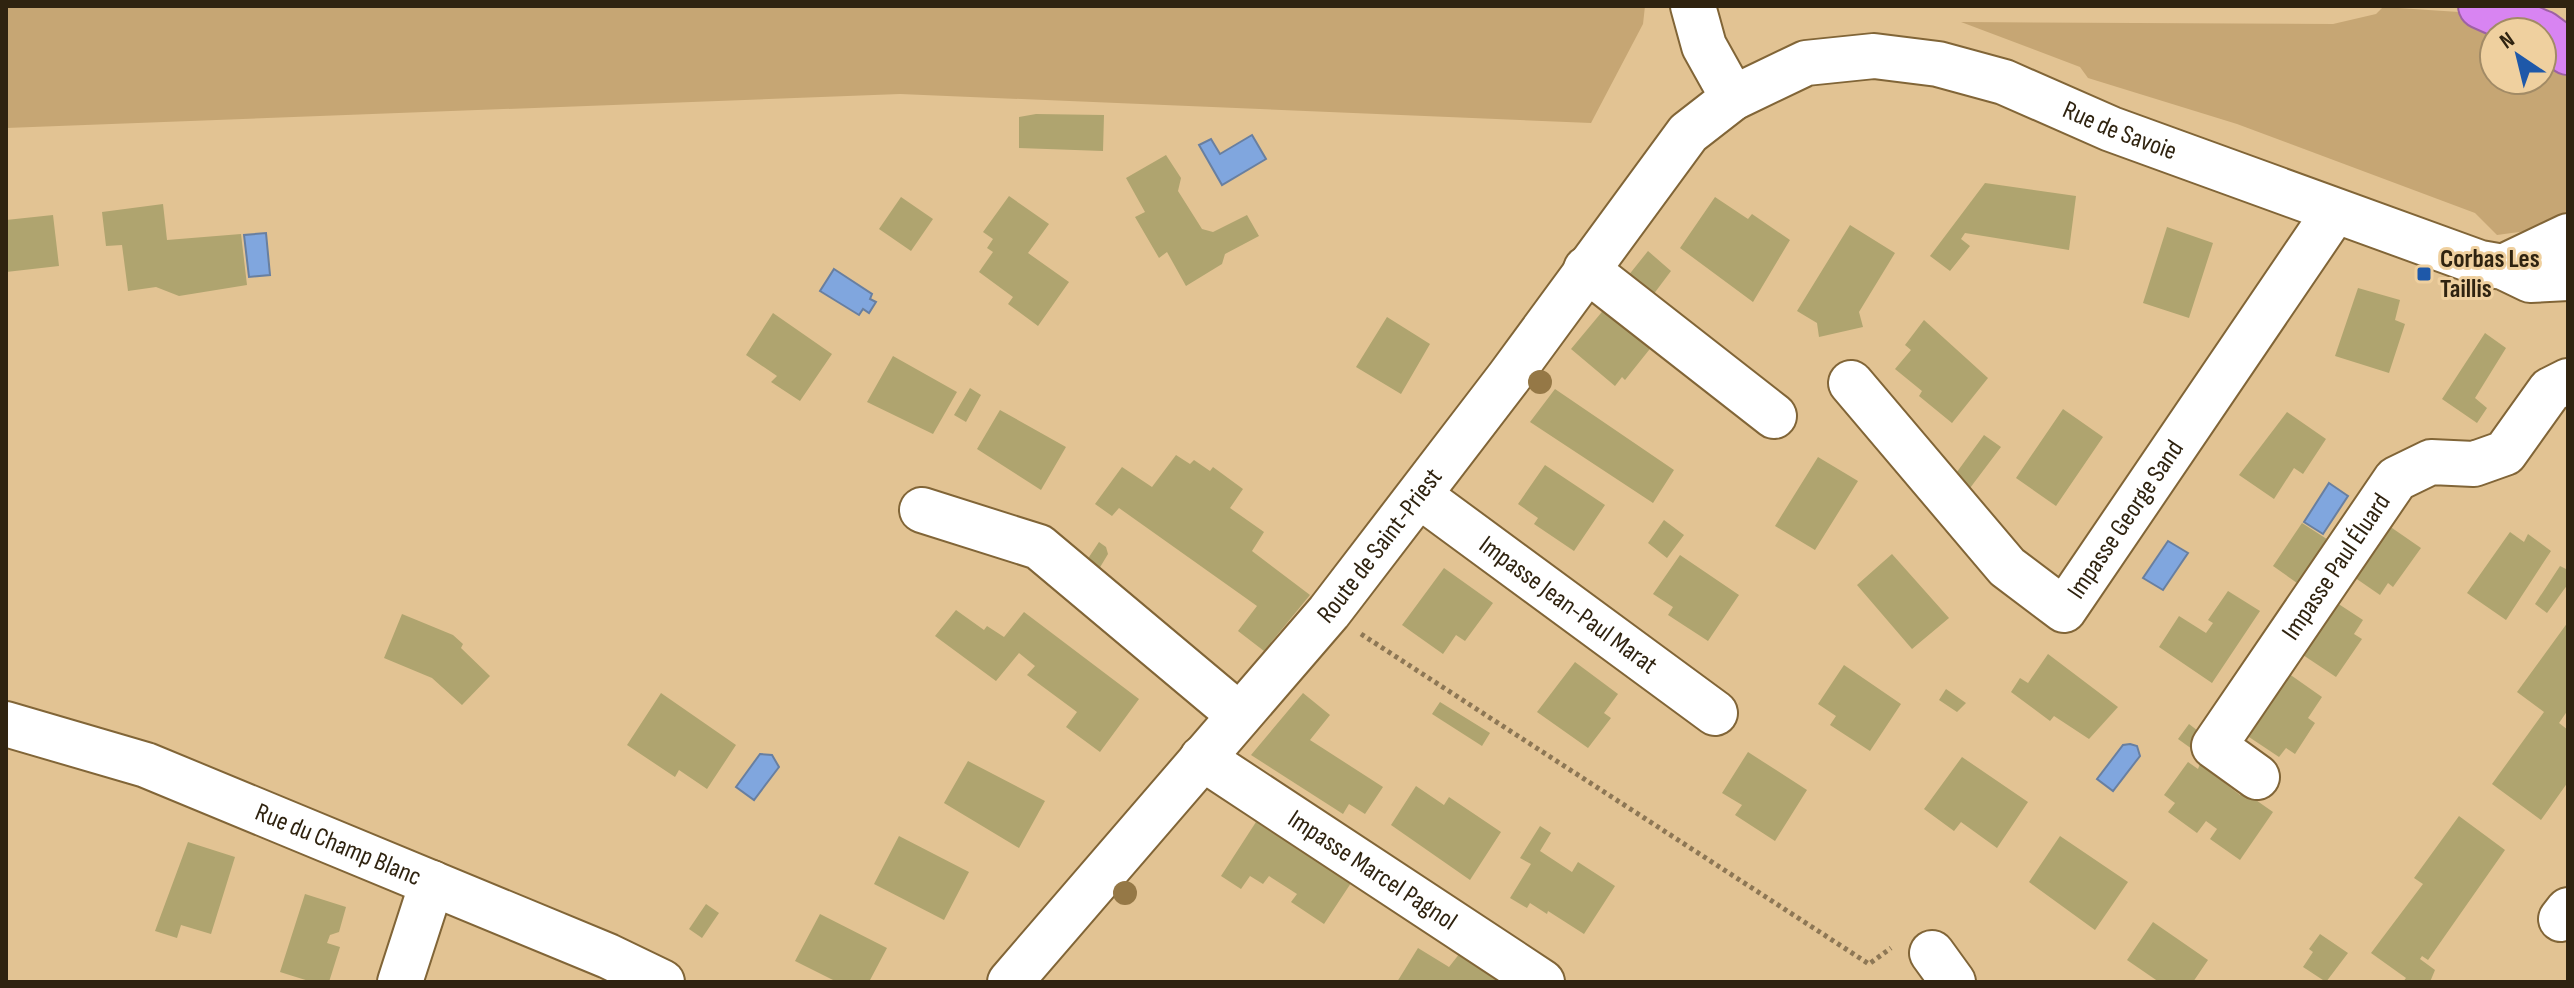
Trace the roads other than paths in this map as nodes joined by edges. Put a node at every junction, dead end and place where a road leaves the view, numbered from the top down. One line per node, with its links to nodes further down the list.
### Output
1 (2481, 6): 3 (highway)
2 (1695, 16): 4 (street)
3 (2503, 16)
4 (1733, 98): 5 (street, Rue de Savoie); 8 (street, Route de Saint-Priest)
5 (2335, 211): 7 (street, Rue de Savoie); 11 (street, Impasse George Sand)
6 (2568, 236): 7 (street)
7 (2503, 267): 9 (street, Rue de Savoie)
8 (1586, 269): 12 (street); 13 (street, Route de Saint-Priest)
9 (2568, 278)
10 (2568, 381): 19 (street, Impasse Paul Éluard)
11 (1851, 383)
12 (1774, 416)
13 (1420, 496): 15 (street, Impasse Jean-Paul Marat); 16 (street, Route de Saint-Priest)
14 (922, 510): 16 (street)
15 (1715, 713)
16 (1238, 714): 18 (street, Route de Saint-Priest)
17 (6, 724): 20 (street, Rue du Champ Blanc)
18 (1202, 758): 23 (street, Route de Saint-Priest); 24 (street, Impasse Marcel Pagnol)
19 (2257, 777)
20 (432, 883): 21 (street); 22 (street, Rue du Champ Blanc)
21 (400, 982)
22 (662, 982)
23 (1010, 982)
24 (1542, 982)

